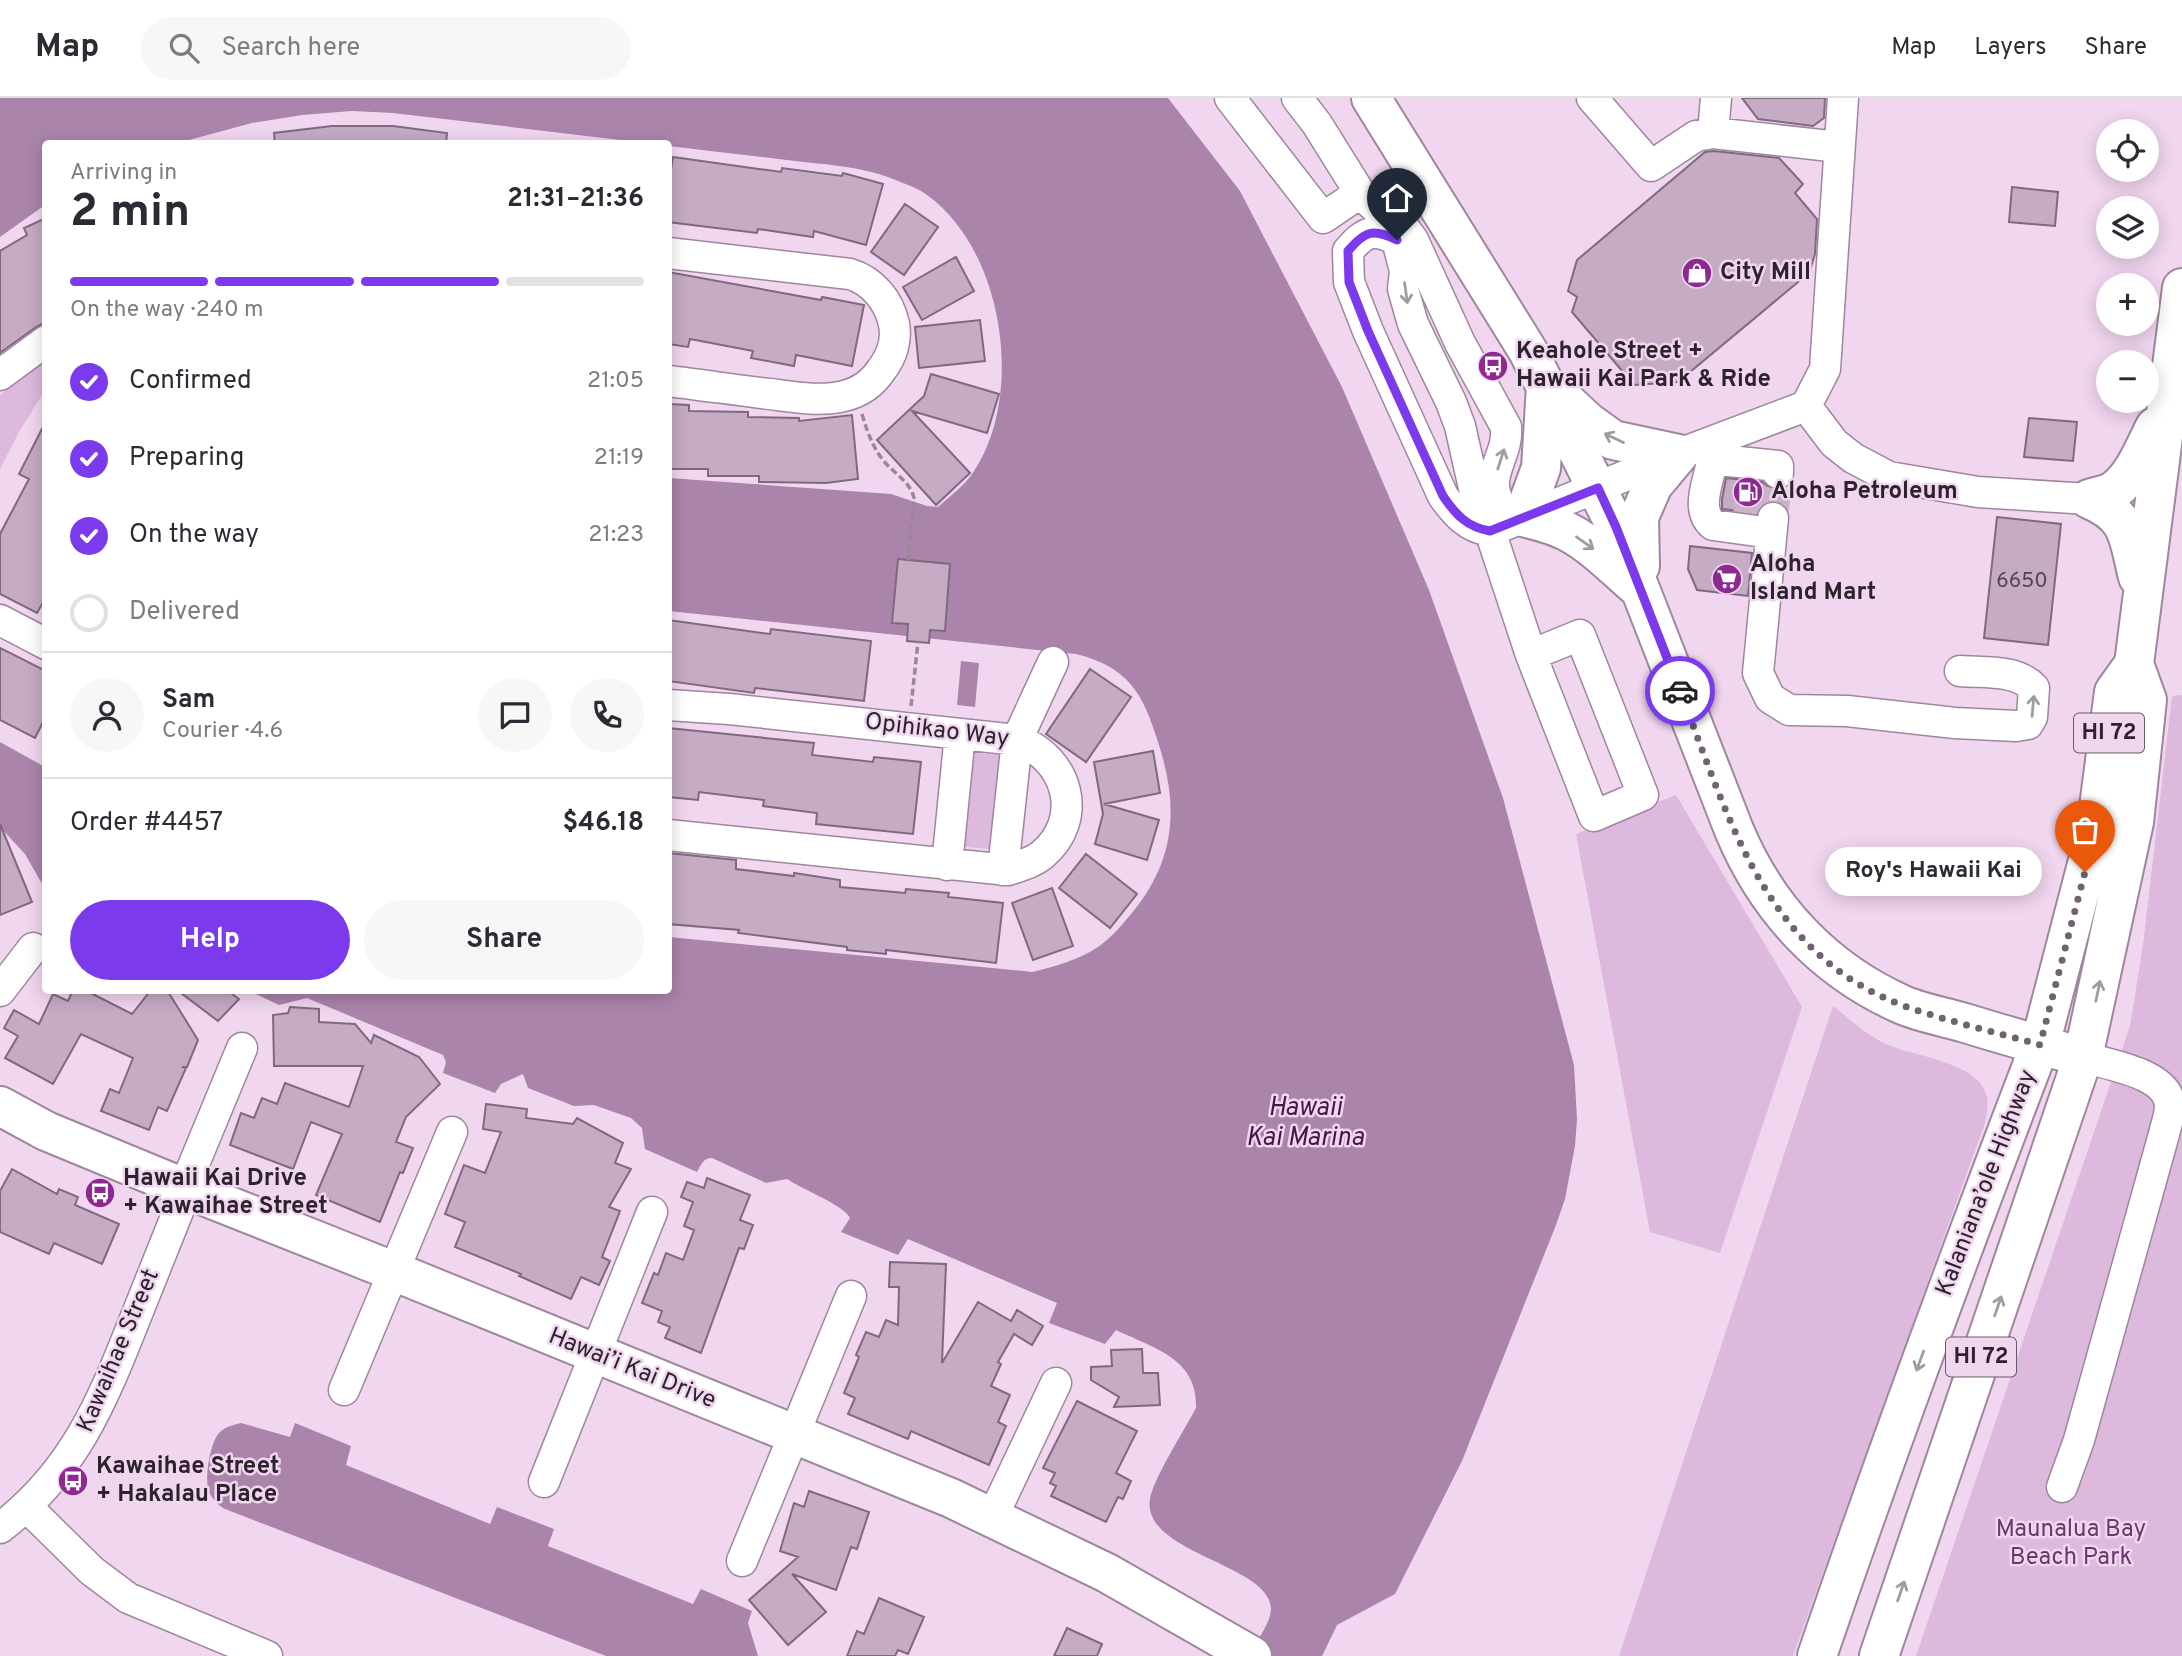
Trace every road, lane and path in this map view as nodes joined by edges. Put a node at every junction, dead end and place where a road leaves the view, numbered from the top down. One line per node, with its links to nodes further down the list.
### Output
1 (1297, 98): 9 (street)
2 (1371, 98): 15 (main road)
3 (1592, 98): 7 (street)
4 (1716, 98): 7 (street)
5 (1843, 98): 8 (street)
6 (1234, 99): 9 (street)
7 (1713, 132): 8 (street)
8 (1839, 147): 18 (street)
9 (1360, 194): 23 (street, one-way to 9)
10 (672, 254): 16 (street)
11 (2182, 288): 17 (main road, Kalaniana’ole Highway / HI 72)
12 (42, 344): 13 (street)
13 (0, 375)
14 (672, 381): 16 (street)
15 (1546, 383): 20 (main road, one-way to 15); 21 (main road); 23 (main road)
16 (858, 392): 24 (path)
17 (2167, 402): 22 (main road); 26 (main road, Kalaniana’ole Highway / HI 72)
18 (1805, 406): 19 (street); 22 (street)
19 (1746, 430): 20 (street); 33 (street, one-way to 33)
20 (1679, 454): 21 (street); 25 (main road)
21 (1598, 488): 23 (street); 25 (main road)
22 (2089, 499): 26 (main road)
23 (1506, 524): 23 (street, one-way to 23); 25 (main road, one-way to 25); 30 (street)
24 (908, 560)
25 (1640, 590): 43 (main road)
26 (2143, 596): 32 (main road, Kalaniana’ole Highway / HI 72)
27 (0, 620): 28 (street)
28 (42, 642)
29 (918, 642): 35 (path)
30 (1531, 655): 30 (street)
31 (1053, 662): 37 (street)
32 (2134, 664): 43 (main road, Kalaniana’ole Highway / HI 72); 45 (main road, Kalaniana’ole Highway / HI 72, one-way to 32)
33 (1960, 671)
34 (672, 705): 35 (street, Opihikao Way)
35 (908, 727): 36 (street, Opihikao Way)
36 (960, 734): 37 (street, Opihikao Way); 39 (street)
37 (1017, 740): 40 (street); 40 (street, Opihikao Way)
38 (672, 835): 39 (street, Opihikao Way)
39 (947, 865): 40 (street, Opihikao Way)
40 (1003, 870)
41 (33, 948): 42 (street)
42 (0, 991)
43 (2040, 1045): 45 (main road); 64 (main road, Kalaniana’ole Highway / HI 72, one-way to 64)
44 (242, 1048): 48 (street, Kawaihae Street)
45 (2082, 1057): 57 (street); 65 (main road, Kalaniana’ole Highway / HI 72, one-way to 45)
46 (0, 1106): 48 (main road, Hawai’i Kai Drive)
47 (452, 1132): 50 (street)
48 (185, 1189): 50 (main road, Hawai’i Kai Drive); 58 (street, Kawaihae Street)
49 (652, 1212): 52 (street)
50 (393, 1271): 52 (main road, Hawai’i Kai Drive); 54 (street)
51 (851, 1296): 55 (street)
52 (594, 1353): 55 (main road, Hawai’i Kai Drive); 56 (street)
53 (1056, 1383): 59 (street)
54 (344, 1390)
55 (794, 1434): 59 (main road, Hawai’i Kai Drive); 61 (street)
56 (544, 1482)
57 (2062, 1487)
58 (26, 1506): 60 (street, Kawaihae Street); 63 (street)
59 (993, 1517): 62 (main road, Hawai’i Kai Drive)
60 (0, 1528)
61 (742, 1561)
62 (1241, 1650)
63 (267, 1656)
64 (1817, 1656)
65 (1879, 1656)

